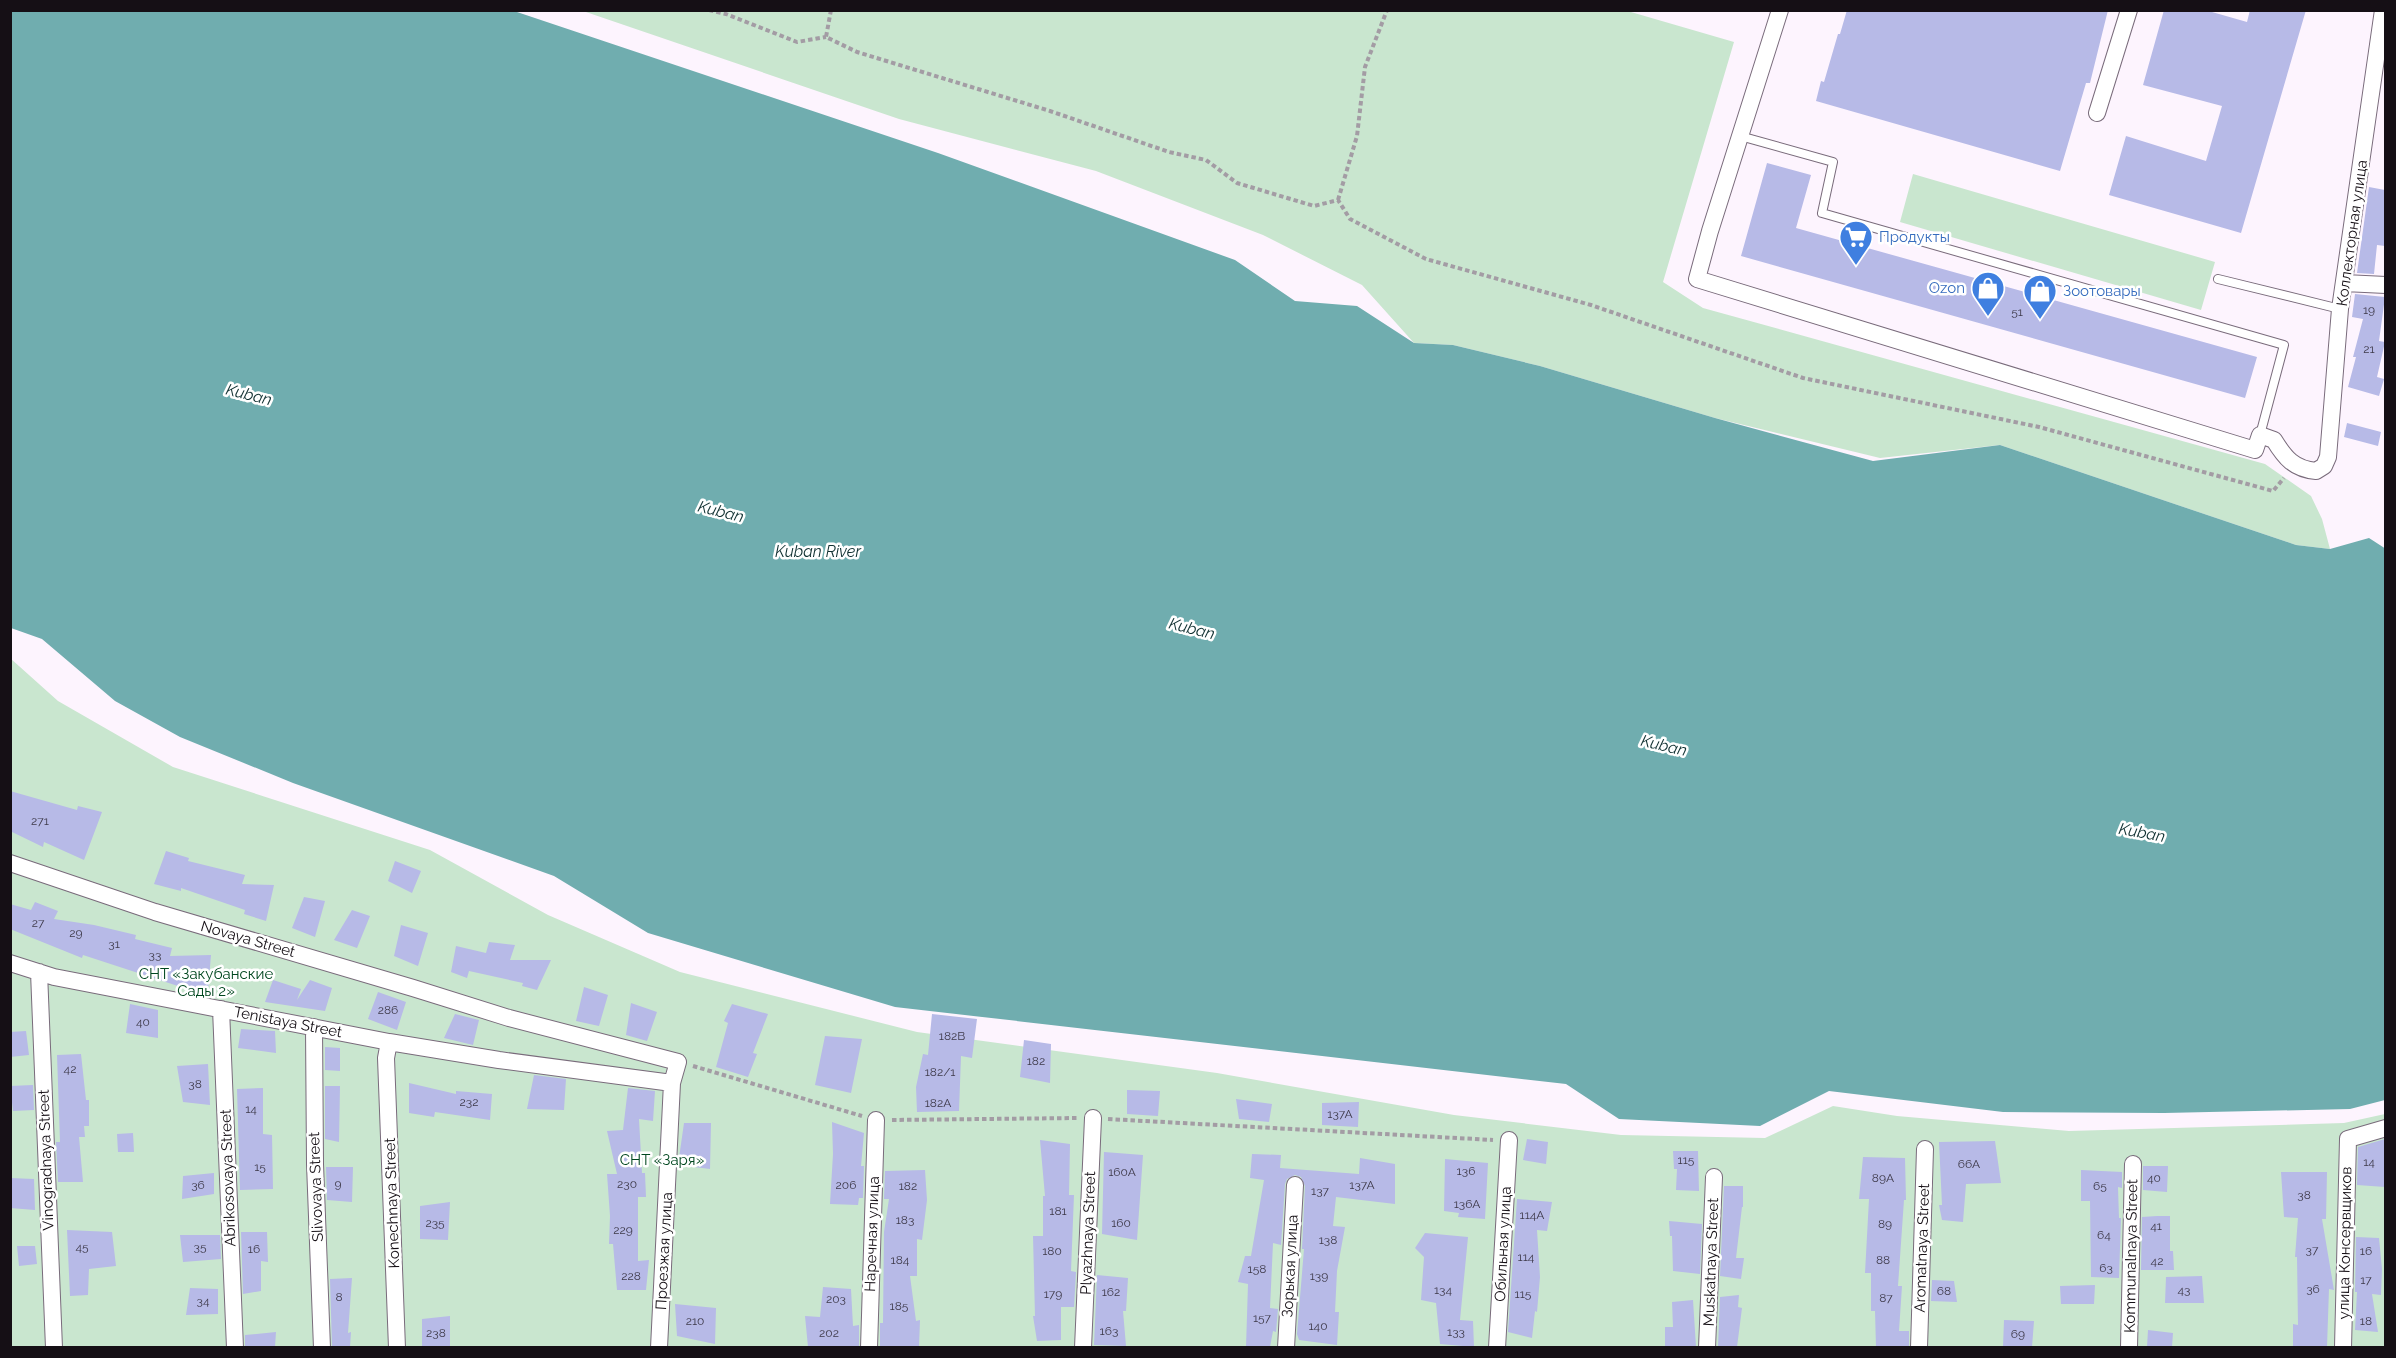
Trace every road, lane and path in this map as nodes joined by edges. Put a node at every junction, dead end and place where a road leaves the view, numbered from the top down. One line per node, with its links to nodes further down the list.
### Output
1 (709, 10): 7 (path)
2 (831, 10): 7 (path)
3 (1387, 10): 11 (path)
4 (1780, 10): 10 (street)
5 (2129, 10): 9 (street)
6 (2383, 10): 8 (street, Коллекторная улица)
7 (826, 37): 11 (path)
8 (2382, 47): 13 (street, Коллекторная улица)
9 (2097, 113)
10 (1740, 136): 16 (lane); 16 (street)
11 (1338, 200): 17 (path)
12 (2218, 279): 15 (lane)
13 (2344, 283): 14 (street); 15 (street, Коллекторная улица)
14 (2385, 285)
15 (2340, 309): 17 (street, Коллекторная улица)
16 (2260, 435): 17 (street)
17 (2295, 466)
18 (10, 863): 24 (street, Novaya Street)
19 (10, 963): 20 (street, Tenistaya Street)
20 (39, 972): 21 (street, Tenistaya Street); 34 (street, Vinogradnaya Street)
21 (221, 1010): 22 (street, Tenistaya Street); 35 (street, Abrikosovaya Street)
22 (314, 1027): 23 (street, Tenistaya Street); 36 (street, Slivovaya Street)
23 (388, 1050): 25 (street, Tenistaya Street); 37 (street, Konechnaya Street)
24 (678, 1062): 25 (street, Проезжая улица)
25 (672, 1083): 38 (street, Проезжая улица)
26 (1093, 1118): 40 (street, Plyazhnaya Street)
27 (876, 1120): 39 (street, Наречная улица)
28 (2385, 1128): 46 (street, улица Консервщиков)
29 (1509, 1140): 42 (street, Обильная улица)
30 (1925, 1149): 44 (street, Aromatnaya Street)
31 (2133, 1164): 45 (street, Kommunalnaya Street)
32 (1714, 1177): 43 (street, Muskatnaya Street)
33 (1295, 1185): 41 (street, Зорькая улица)
34 (54, 1347)
35 (236, 1347)
36 (322, 1347)
37 (397, 1347)
38 (659, 1347)
39 (869, 1347)
40 (1083, 1347)
41 (1286, 1347)
42 (1497, 1347)
43 (1707, 1347)
44 (1919, 1347)
45 (2129, 1347)
46 (2343, 1347)

